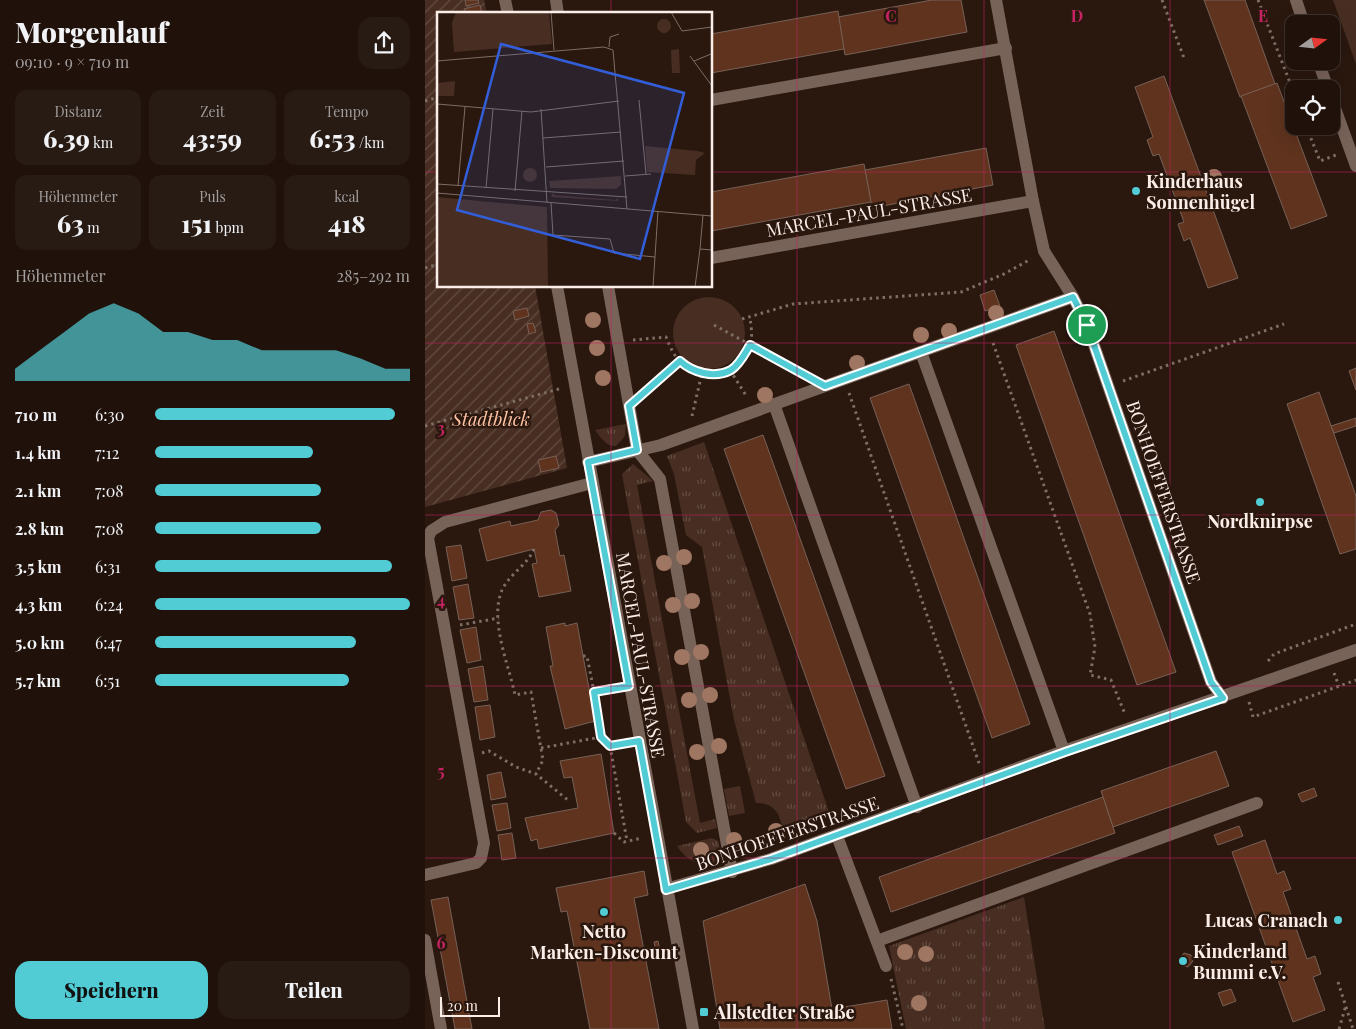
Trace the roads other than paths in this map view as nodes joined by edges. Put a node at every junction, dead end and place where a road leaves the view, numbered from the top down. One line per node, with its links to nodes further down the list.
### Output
1 (996, 0): 4 (street, BONHOEFFERSTRASSE)
2 (1295, 0): 3 (street)
3 (1301, 15)
4 (1006, 48): 5 (street); 8 (street, BONHOEFFERSTRASSE)
5 (713, 100)
6 (1340, 121): 7 (street)
7 (1356, 166)
8 (1033, 201): 9 (street, MARCEL-PAUL-STRASSE); 12 (street, BONHOEFFERSTRASSE)
9 (713, 258)
10 (557, 288): 16 (street, MARCEL-PAUL-STRASSE)
11 (607, 288): 15 (street)
12 (1073, 297): 13 (street); 19 (street, BONHOEFFERSTRASSE)
13 (921, 352): 14 (street); 20 (street)
14 (773, 404): 15 (street); 22 (street)
15 (637, 450): 16 (street); 24 (street)
16 (588, 462): 17 (street, MARCEL-PAUL-STRASSE)
17 (592, 483): 25 (street); 26 (street, MARCEL-PAUL-STRASSE)
18 (1356, 650): 19 (street, BONHOEFFERSTRASSE)
19 (1223, 698): 20 (street, BONHOEFFERSTRASSE)
20 (1065, 752): 22 (street, BONHOEFFERSTRASSE)
21 (1257, 803): 28 (street)
22 (917, 807): 23 (street, BONHOEFFERSTRASSE)
23 (837, 836): 24 (street, BONHOEFFERSTRASSE); 28 (street)
24 (732, 872): 26 (street, BONHOEFFERSTRASSE)
25 (425, 875)
26 (666, 890): 31 (street, MARCEL-PAUL-STRASSE)
27 (425, 940): 30 (street)
28 (877, 941): 29 (street)
29 (886, 966)
30 (441, 1029)
31 (693, 1029)

